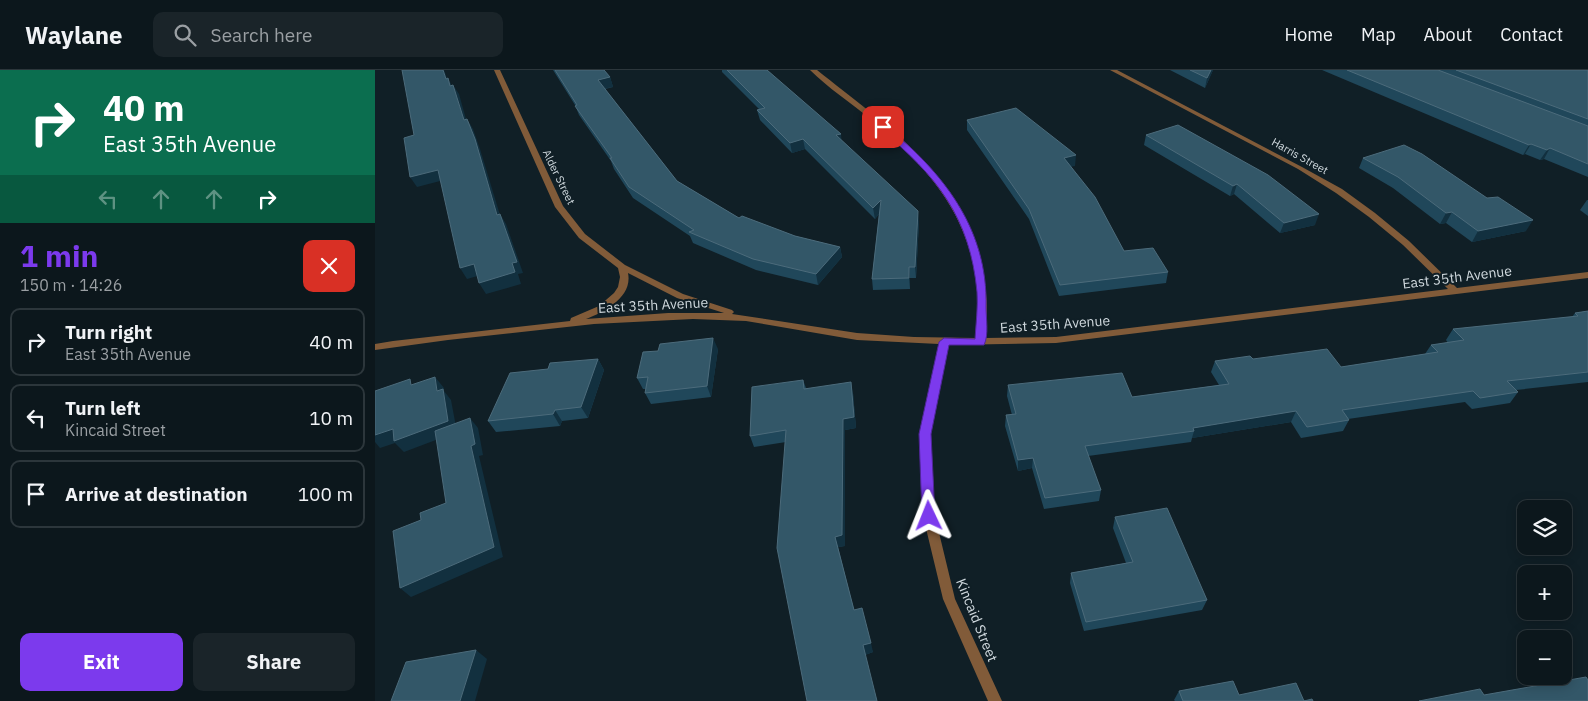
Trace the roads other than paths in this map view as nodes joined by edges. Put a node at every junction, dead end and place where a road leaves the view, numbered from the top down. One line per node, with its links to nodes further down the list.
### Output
1 (497, 70): 4 (street, Alder Street)
2 (813, 70): 10 (street)
3 (1113, 70): 6 (street, Harris Street)
4 (621, 267): 7 (street, Alder Street); 8 (street)
5 (1588, 275): 6 (street, East 35th Avenue)
6 (1455, 291): 10 (street, East 35th Avenue)
7 (765, 320): 8 (street, East 35th Avenue); 9 (street, East 35th Avenue)
8 (556, 325): 11 (street, East 35th Avenue)
9 (944, 342): 10 (street, East 35th Avenue); 12 (street, Kincaid Street)
10 (980, 342)
11 (375, 347)
12 (995, 701)

